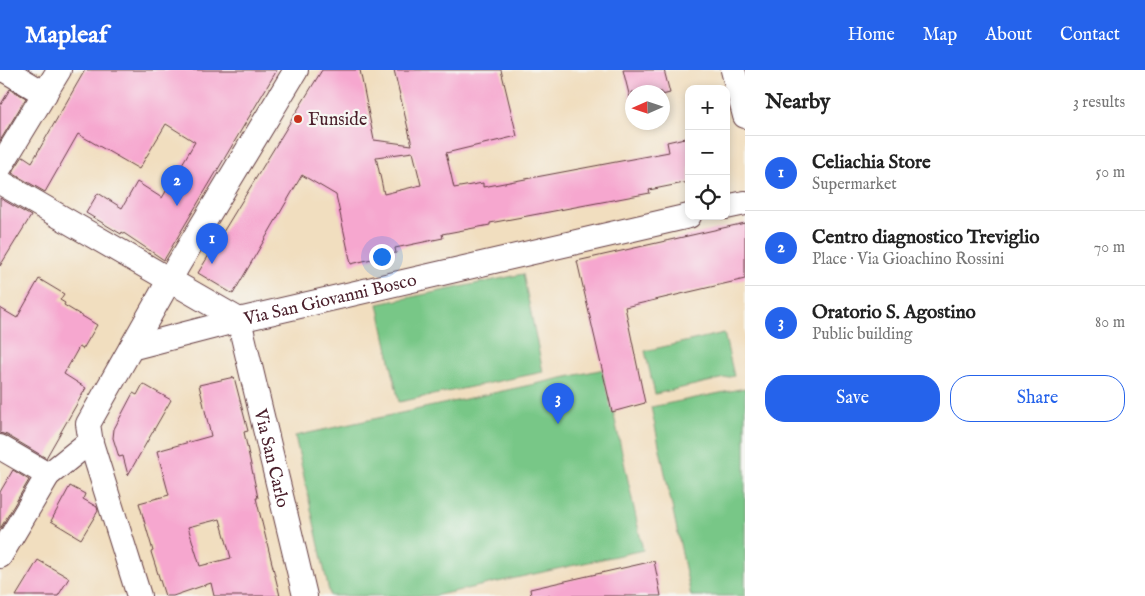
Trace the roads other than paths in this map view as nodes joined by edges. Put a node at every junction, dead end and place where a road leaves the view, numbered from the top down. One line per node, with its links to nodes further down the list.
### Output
1 (4, 70): 5 (street)
2 (58, 70): 5 (street)
3 (296, 70): 12 (street)
4 (733, 70): 6 (street)
5 (45, 94): 7 (street)
6 (745, 116)
7 (0, 167)
8 (0, 182): 12 (street, Via San Giovanni Bosco)
9 (745, 203): 10 (street)
10 (730, 206)
11 (685, 217): 13 (street, Via San Giovanni Bosco)
12 (170, 280): 13 (street, Via San Giovanni Bosco); 14 (street)
13 (239, 320): 14 (street); 20 (street, Via San Carlo)
14 (131, 348): 15 (street)
15 (91, 443): 17 (street); 19 (street)
16 (0, 447): 17 (street)
17 (48, 475): 18 (street)
18 (0, 556)
19 (139, 596)
20 (305, 596)

